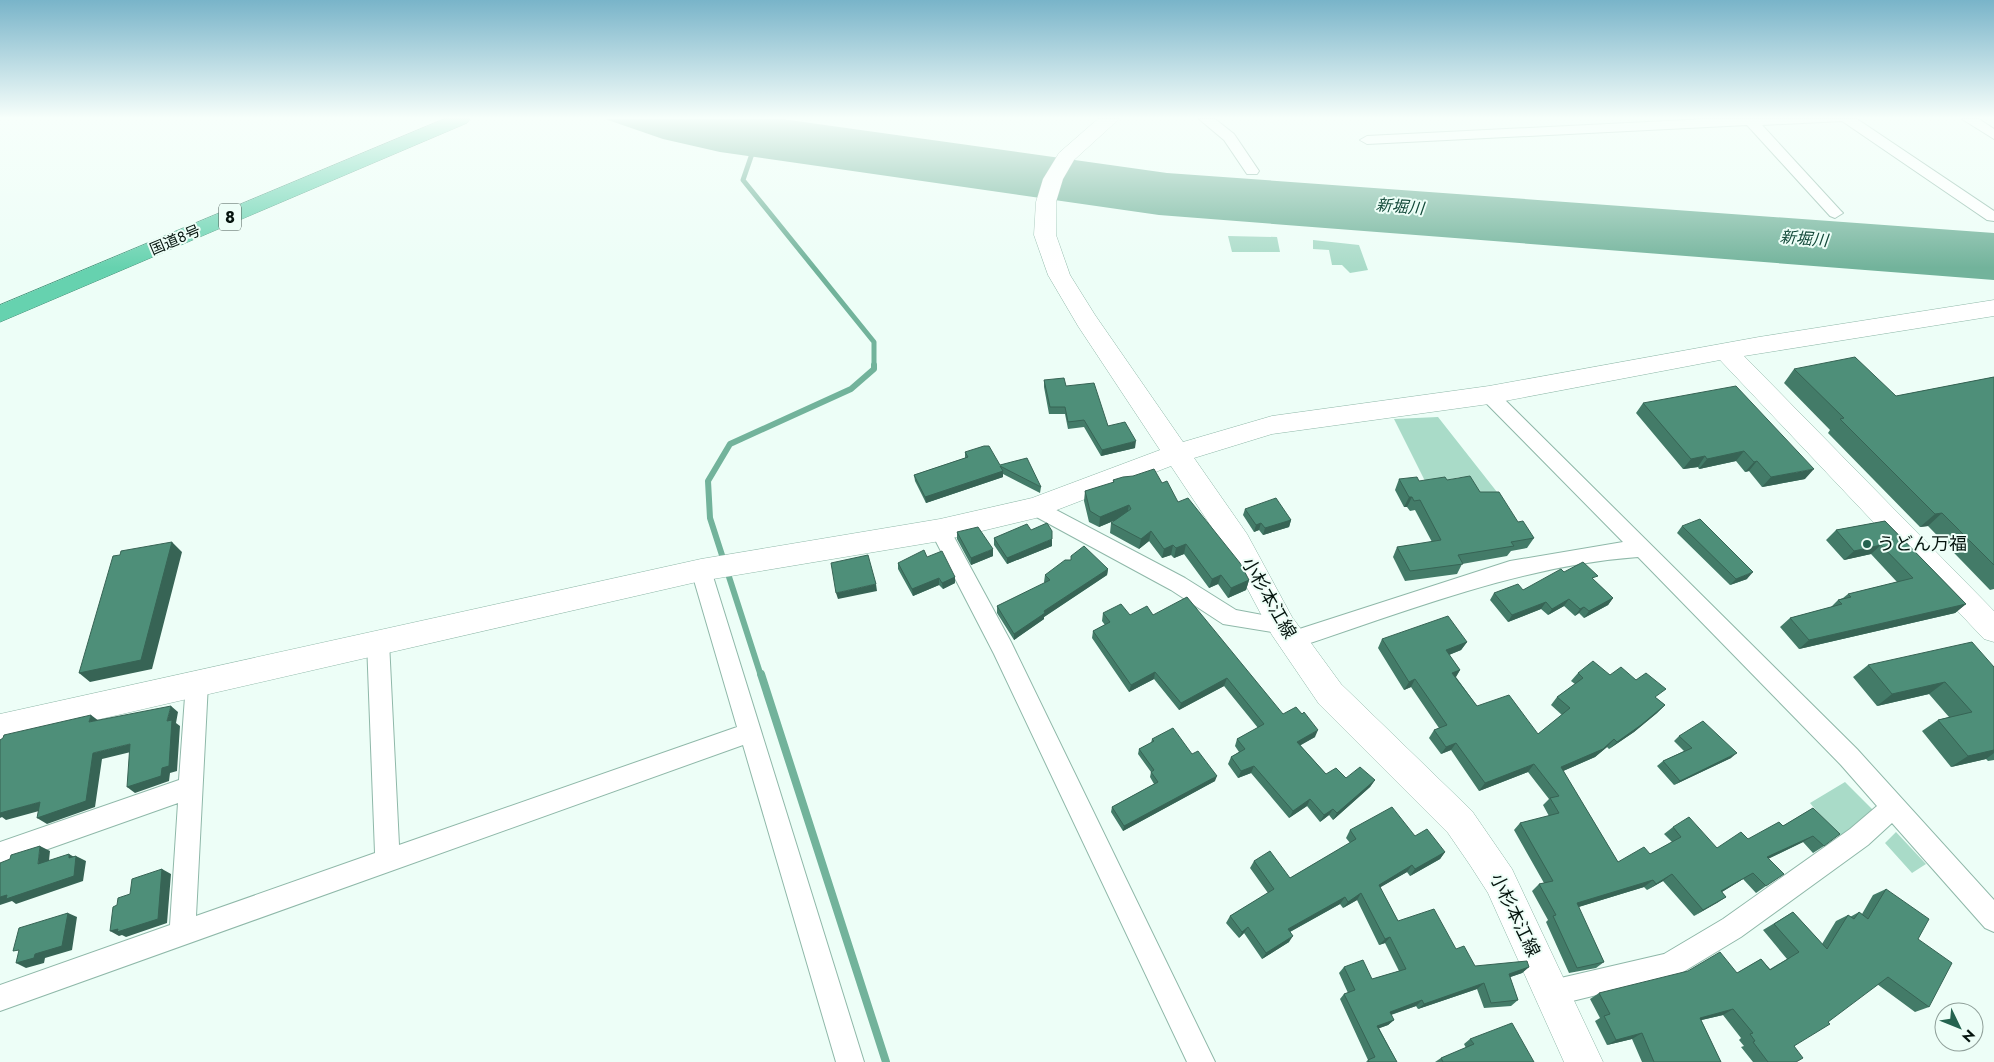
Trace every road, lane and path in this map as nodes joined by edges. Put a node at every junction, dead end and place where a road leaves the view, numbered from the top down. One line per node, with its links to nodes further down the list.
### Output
1 (309, 169): 8 (highway, 国道8号 / 8)
2 (343, 169): 10 (highway, 国道8号 / 8)
3 (1059, 169): 13 (street, 小杉本江線)
4 (1794, 169): 6 (street)
5 (1921, 169): 7 (street)
6 (1835, 213)
7 (1992, 217)
8 (0, 298)
9 (1994, 308): 11 (street)
10 (0, 314)
11 (1727, 353): 12 (street); 18 (street)
12 (1489, 395): 13 (street); 16 (street)
13 (1176, 454): 14 (street); 19 (street, 小杉本江線)
14 (1036, 508): 15 (street); 19 (street)
15 (940, 530): 17 (street); 33 (street)
16 (1643, 549): 19 (street); 25 (street)
17 (701, 570): 20 (street); 23 (street)
18 (1994, 630)
19 (1287, 633): 30 (street, 小杉本江線)
20 (378, 642): 21 (street); 27 (street)
21 (197, 683): 22 (street); 24 (street)
22 (0, 728)
23 (751, 732): 27 (street); 32 (street)
24 (191, 787): 26 (street); 29 (street)
25 (1893, 806): 28 (street); 30 (street)
26 (0, 854)
27 (388, 862): 29 (street)
28 (1994, 919)
29 (182, 935): 31 (street)
30 (1552, 993): 34 (street, 小杉本江線)
31 (0, 998)
32 (850, 1062)
33 (1200, 1062)
34 (1584, 1062)

